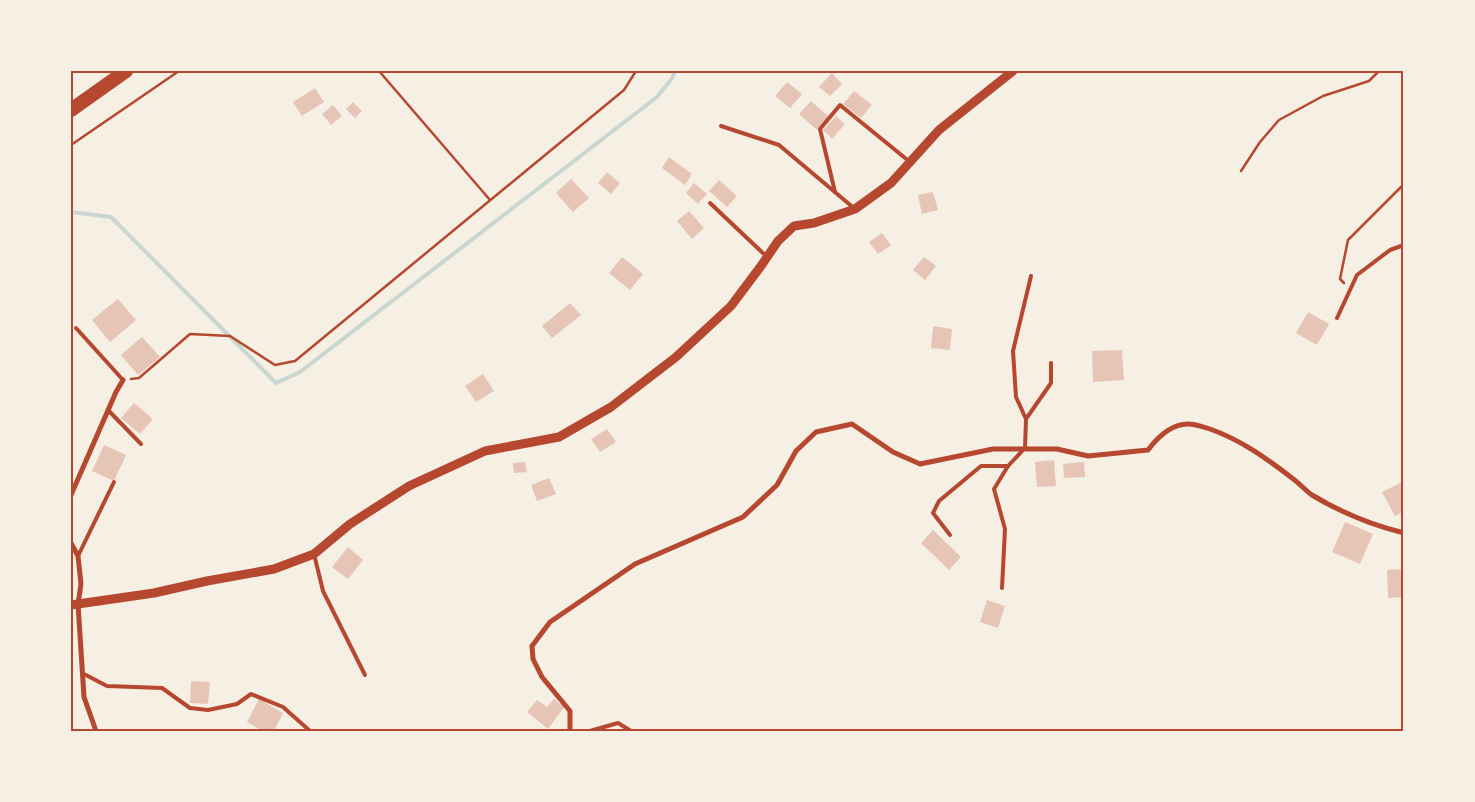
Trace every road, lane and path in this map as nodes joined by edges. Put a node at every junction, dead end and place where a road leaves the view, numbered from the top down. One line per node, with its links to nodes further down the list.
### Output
1 (126, 71): 7 (highway)
2 (179, 71): 9 (path)
3 (380, 71): 14 (path)
4 (636, 71): 14 (path)
5 (1013, 71): 10 (street)
6 (1379, 71): 11 (path)
7 (71, 110)
8 (721, 126): 13 (lane)
9 (71, 145)
10 (910, 162): 13 (lane); 16 (street)
11 (1241, 171)
12 (1404, 184): 20 (path)
13 (835, 192): 16 (lane)
14 (490, 200): 24 (path)
15 (710, 203): 18 (lane)
16 (855, 208): 18 (street)
17 (1404, 245): 20 (lane)
18 (767, 257): 35 (street)
19 (1031, 276): 26 (lane)
20 (1351, 290): 21 (lane)
21 (1337, 318)
22 (76, 328): 24 (lane)
23 (1051, 363): 26 (lane)
24 (123, 380): 25 (street)
25 (108, 410): 27 (lane); 31 (street)
26 (1026, 419): 28 (lane)
27 (141, 444)
28 (1025, 448): 29 (lane); 32 (street); 43 (street)
29 (1008, 466): 33 (lane); 37 (lane)
30 (114, 482): 36 (lane)
31 (71, 495)
32 (1404, 533)
33 (950, 535)
34 (71, 543): 36 (street)
35 (314, 554): 38 (street); 40 (lane)
36 (78, 556): 38 (street)
37 (1002, 588)
38 (75, 604): 39 (street)
39 (82, 673): 41 (street); 42 (lane)
40 (366, 675)
41 (96, 731)
42 (310, 731)
43 (570, 731)
44 (590, 731): 45 (lane)
45 (631, 731)

